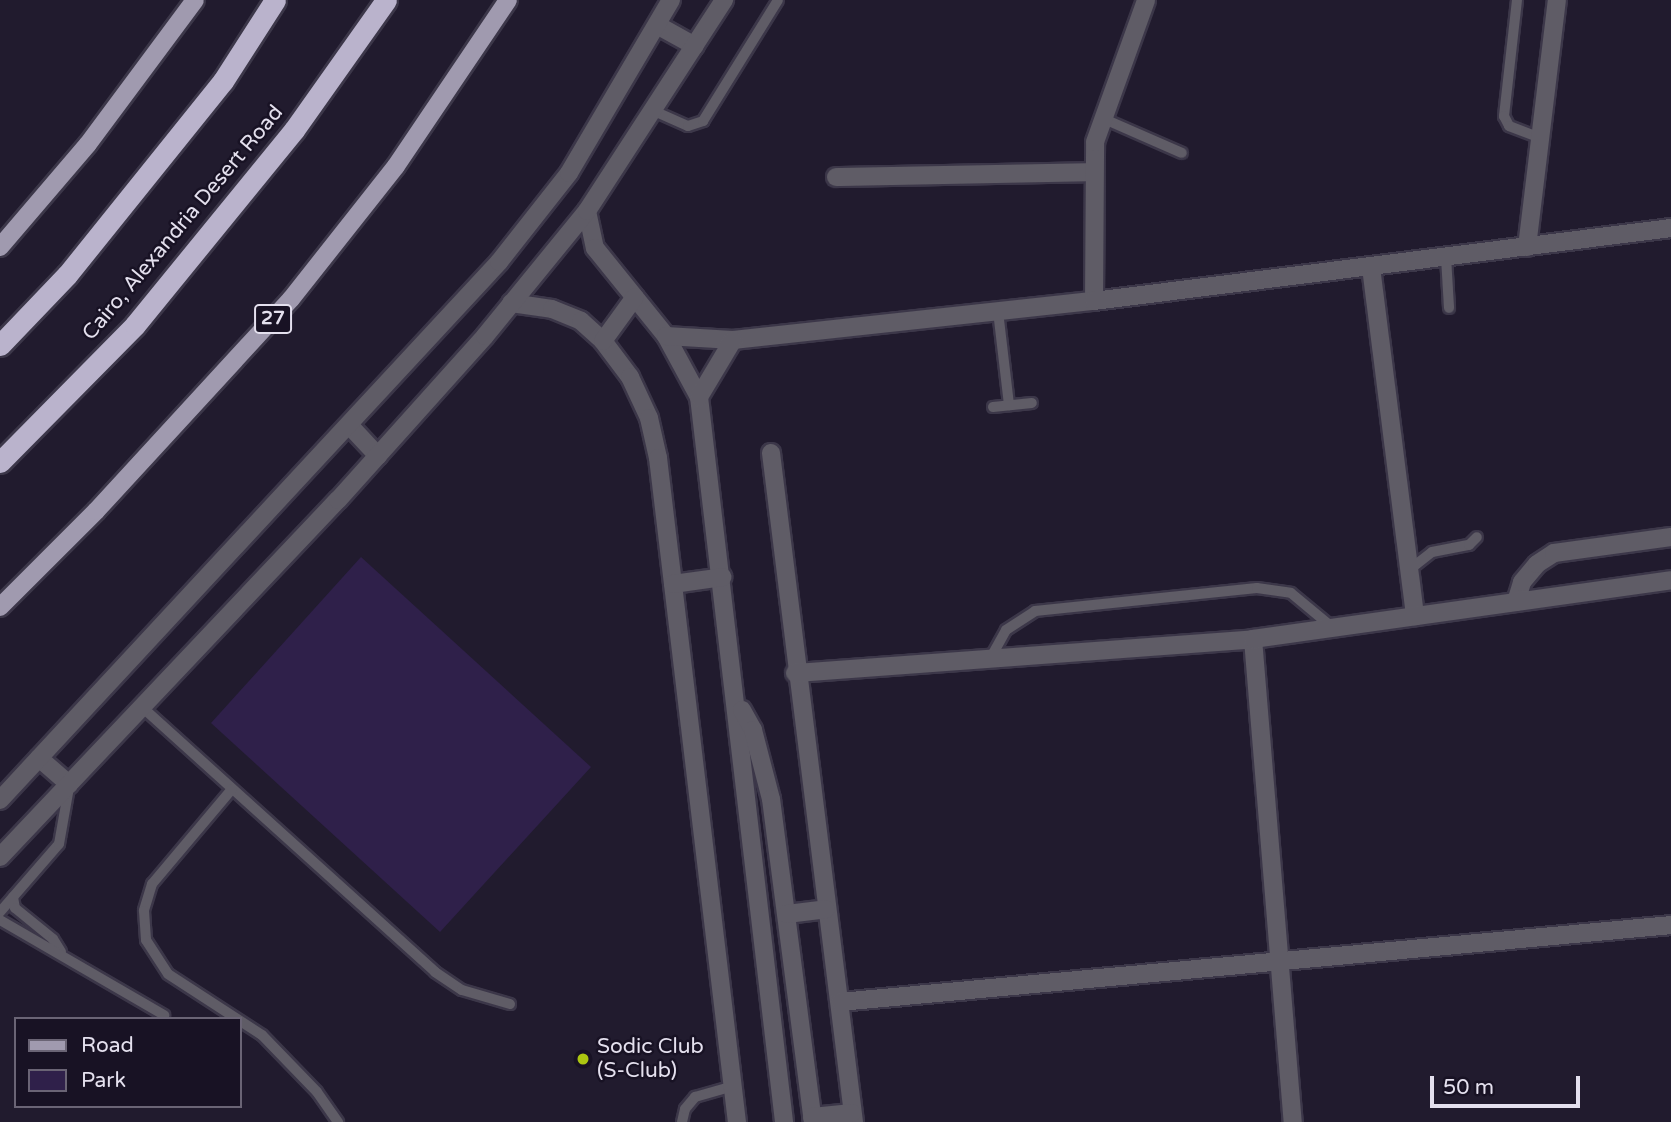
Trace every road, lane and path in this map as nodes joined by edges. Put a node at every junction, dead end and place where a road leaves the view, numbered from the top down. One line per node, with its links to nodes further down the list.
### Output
1 (195, 0): 21 (main road)
2 (275, 0): 33 (highway)
3 (386, 0): 41 (highway, Cairo, Alexandria Desert Road)
4 (508, 0): 49 (main road, 27)
5 (671, 0): 11 (street)
6 (724, 0): 12 (street)
7 (778, 0): 13 (lane)
8 (1146, 0): 14 (street)
9 (1517, 0): 15 (lane)
10 (1557, 0): 15 (street)
11 (657, 25): 12 (street); 38 (street)
12 (695, 46): 13 (street)
13 (654, 111): 19 (street)
14 (1102, 118): 16 (lane); 17 (street)
15 (1541, 138): 22 (street)
16 (1182, 153)
17 (1091, 172): 18 (street); 26 (street)
18 (836, 177)
19 (587, 211): 25 (street); 27 (street)
20 (1671, 228): 22 (street)
21 (0, 247)
22 (1527, 247): 23 (street)
23 (1446, 257): 24 (street); 28 (lane)
24 (1371, 267): 26 (street); 44 (street)
25 (635, 297): 30 (street); 32 (street)
26 (1094, 301): 29 (street)
27 (512, 303): 32 (street); 40 (street)
28 (1449, 308)
29 (998, 311): 31 (street); 36 (lane)
30 (666, 336): 31 (street); 34 (street)
31 (733, 340): 34 (street)
32 (603, 341): 47 (street)
33 (0, 345)
34 (698, 397): 45 (street)
35 (1032, 403): 36 (lane)
36 (1009, 405): 37 (lane)
37 (993, 407)
38 (350, 426): 40 (street); 57 (street)
39 (771, 453): 54 (street)
40 (378, 456): 56 (street)
41 (0, 462)
42 (1477, 537): 44 (lane)
43 (1671, 537): 48 (street)
44 (1409, 570): 50 (street)
45 (723, 577): 47 (street); 55 (street)
46 (1671, 580): 48 (street)
47 (673, 584): 75 (street)
48 (1516, 602): 50 (street)
49 (0, 607)
50 (1415, 616): 51 (street)
51 (1333, 628): 52 (street); 53 (lane)
52 (1253, 639): 53 (street); 69 (street)
53 (990, 659): 54 (street)
54 (795, 673): 63 (street)
55 (736, 700): 65 (street); 81 (street)
56 (142, 708): 58 (street); 59 (lane)
57 (39, 758): 58 (street); 60 (street)
58 (69, 784): 61 (street); 62 (lane)
59 (232, 789): 71 (lane); 73 (lane)
60 (0, 800)
61 (0, 857)
62 (13, 897): 64 (lane); 68 (lane)
63 (826, 909): 65 (street); 70 (street)
64 (0, 912)
65 (788, 914): 77 (street)
66 (0, 920): 68 (lane)
67 (1671, 926): 69 (street)
68 (61, 952): 72 (lane)
69 (1280, 961): 70 (street); 82 (street)
70 (840, 1002): 76 (street)
71 (510, 1004)
72 (164, 1015)
73 (234, 1017)
74 (242, 1022): 78 (lane)
75 (733, 1086): 79 (lane); 80 (street)
76 (853, 1117): 77 (street)
77 (813, 1120)
78 (338, 1122)
79 (682, 1122)
80 (737, 1122)
81 (784, 1122)
82 (1293, 1122)

